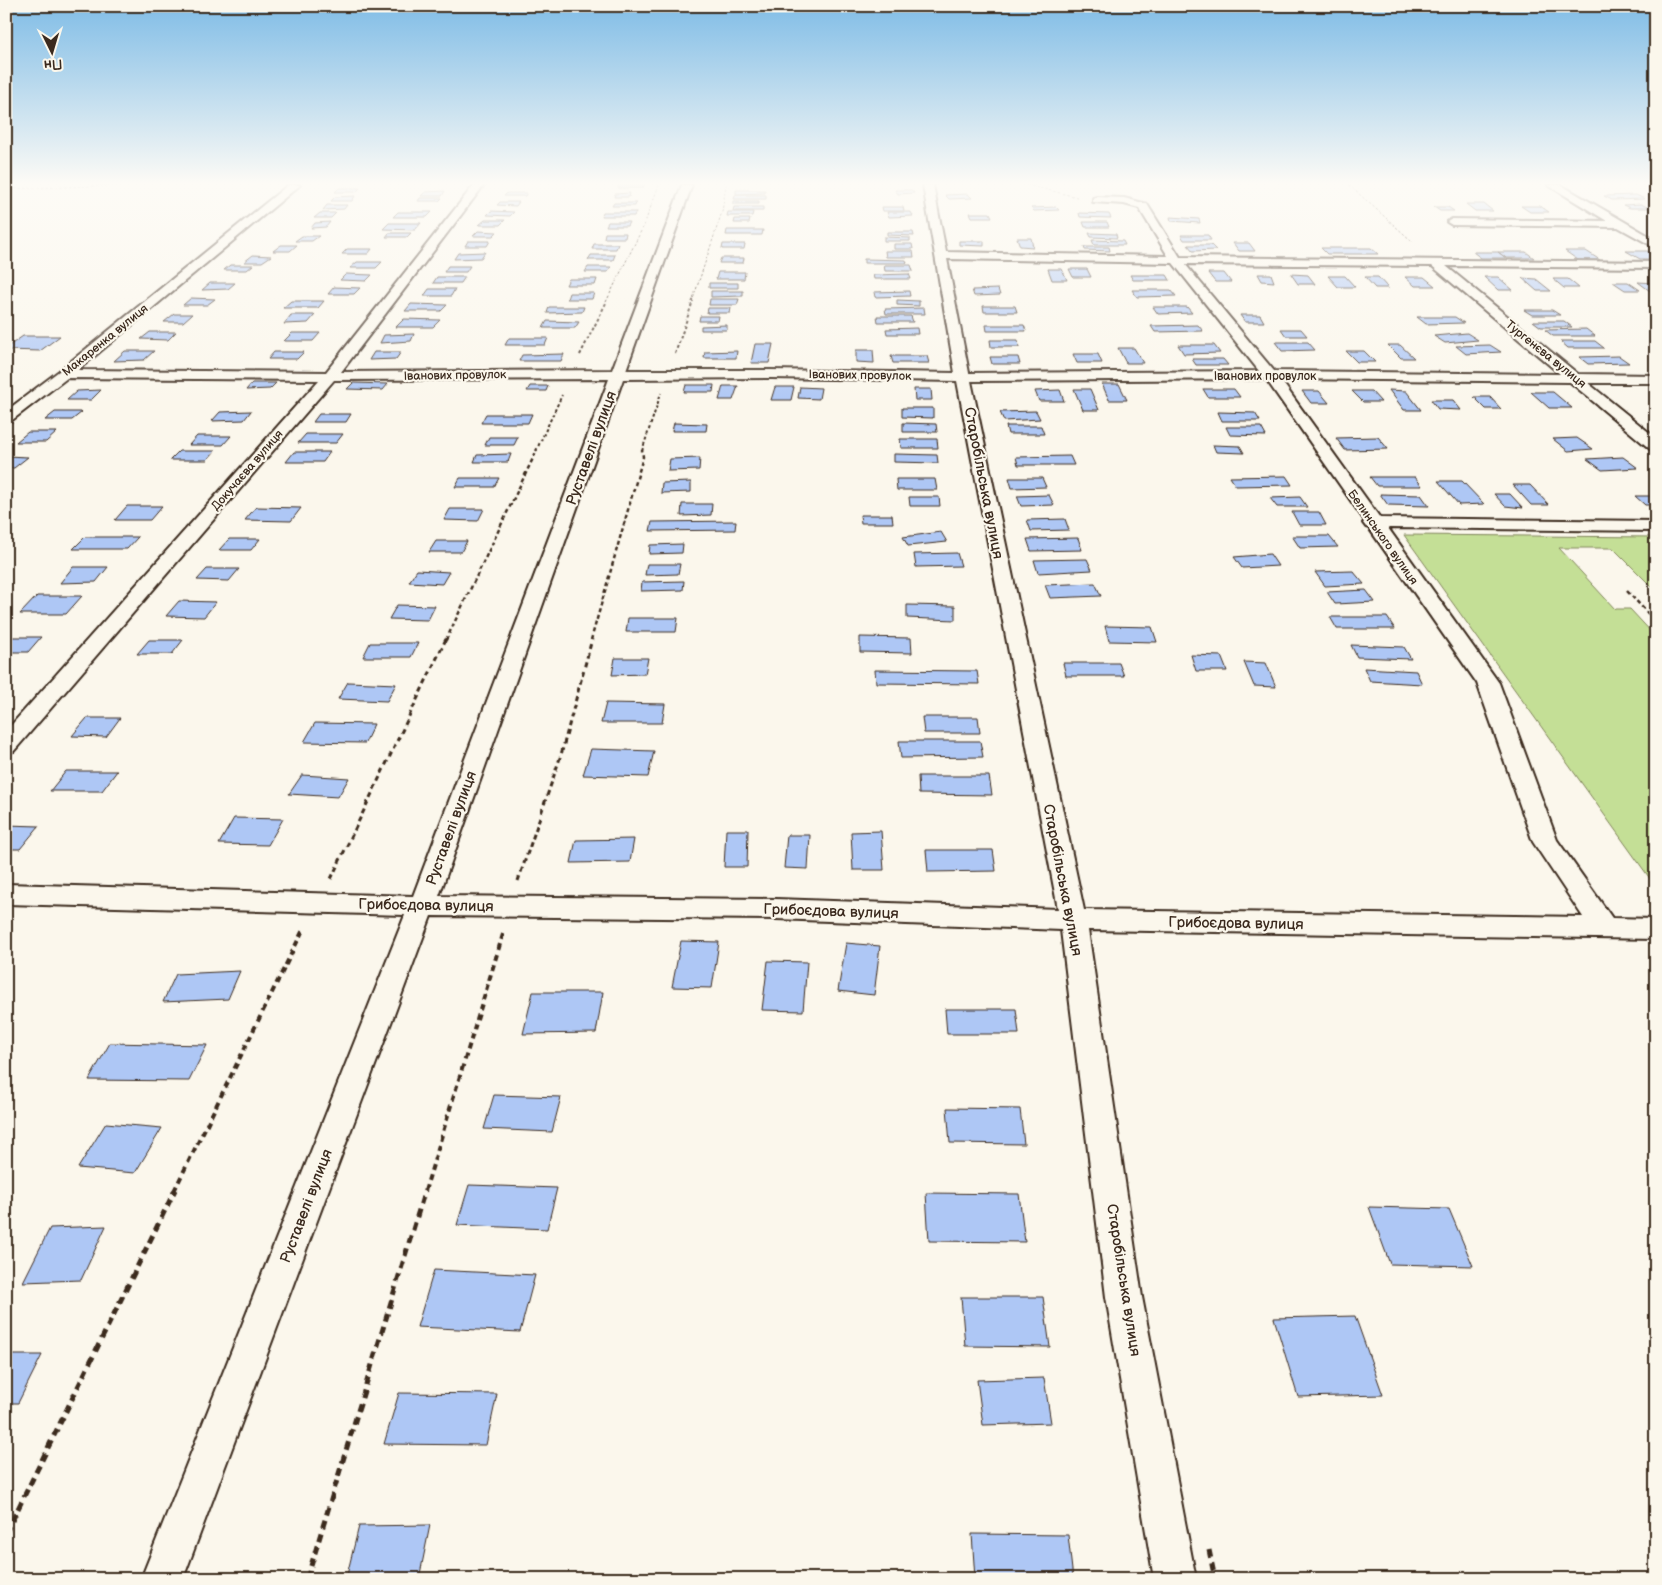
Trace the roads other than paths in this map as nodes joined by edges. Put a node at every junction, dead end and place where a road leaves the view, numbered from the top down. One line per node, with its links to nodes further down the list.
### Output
1 (205, 259): 10 (street, Макаренка вулиця)
2 (422, 259): 11 (street, Докучаєва вулиця)
3 (660, 259): 9 (street, Руставелі вулиця)
4 (941, 259): 13 (street, Старобільська вулиця)
5 (1127, 259): 6 (street)
6 (1176, 260): 7 (street); 12 (street, Белинського вулиця)
7 (1435, 263): 8 (street); 14 (street, Тургенєва вулиця)
8 (1656, 265)
9 (618, 373): 11 (street, Іванових провулок); 13 (street, Іванових провулок); 22 (street, Руставелі вулиця)
10 (64, 374): 11 (street, Іванових провулок); 16 (street, Макаренка вулиця)
11 (330, 376): 20 (street, Докучаєва вулиця)
12 (1270, 376): 13 (street, Іванових провулок); 14 (street, Іванових провулок); 18 (street, Белинського вулиця)
13 (963, 377): 23 (street, Старобільська вулиця)
14 (1575, 378): 15 (street, Іванових провулок); 17 (street, Тургенєва вулиця)
15 (1656, 379)
16 (6, 418)
17 (1656, 446)
18 (1372, 523): 19 (street); 24 (street, Белинського вулиця)
19 (1656, 526)
20 (6, 746)
21 (6, 894): 22 (street, Грибоєдова вулиця)
22 (422, 906): 23 (street, Грибоєдова вулиця); 26 (street, Руставелі вулиця)
23 (1073, 920): 24 (street, Грибоєдова вулиця); 27 (street, Старобільська вулиця)
24 (1605, 929): 25 (street, Грибоєдова вулиця)
25 (1656, 929)
26 (162, 1579)
27 (1175, 1579)

